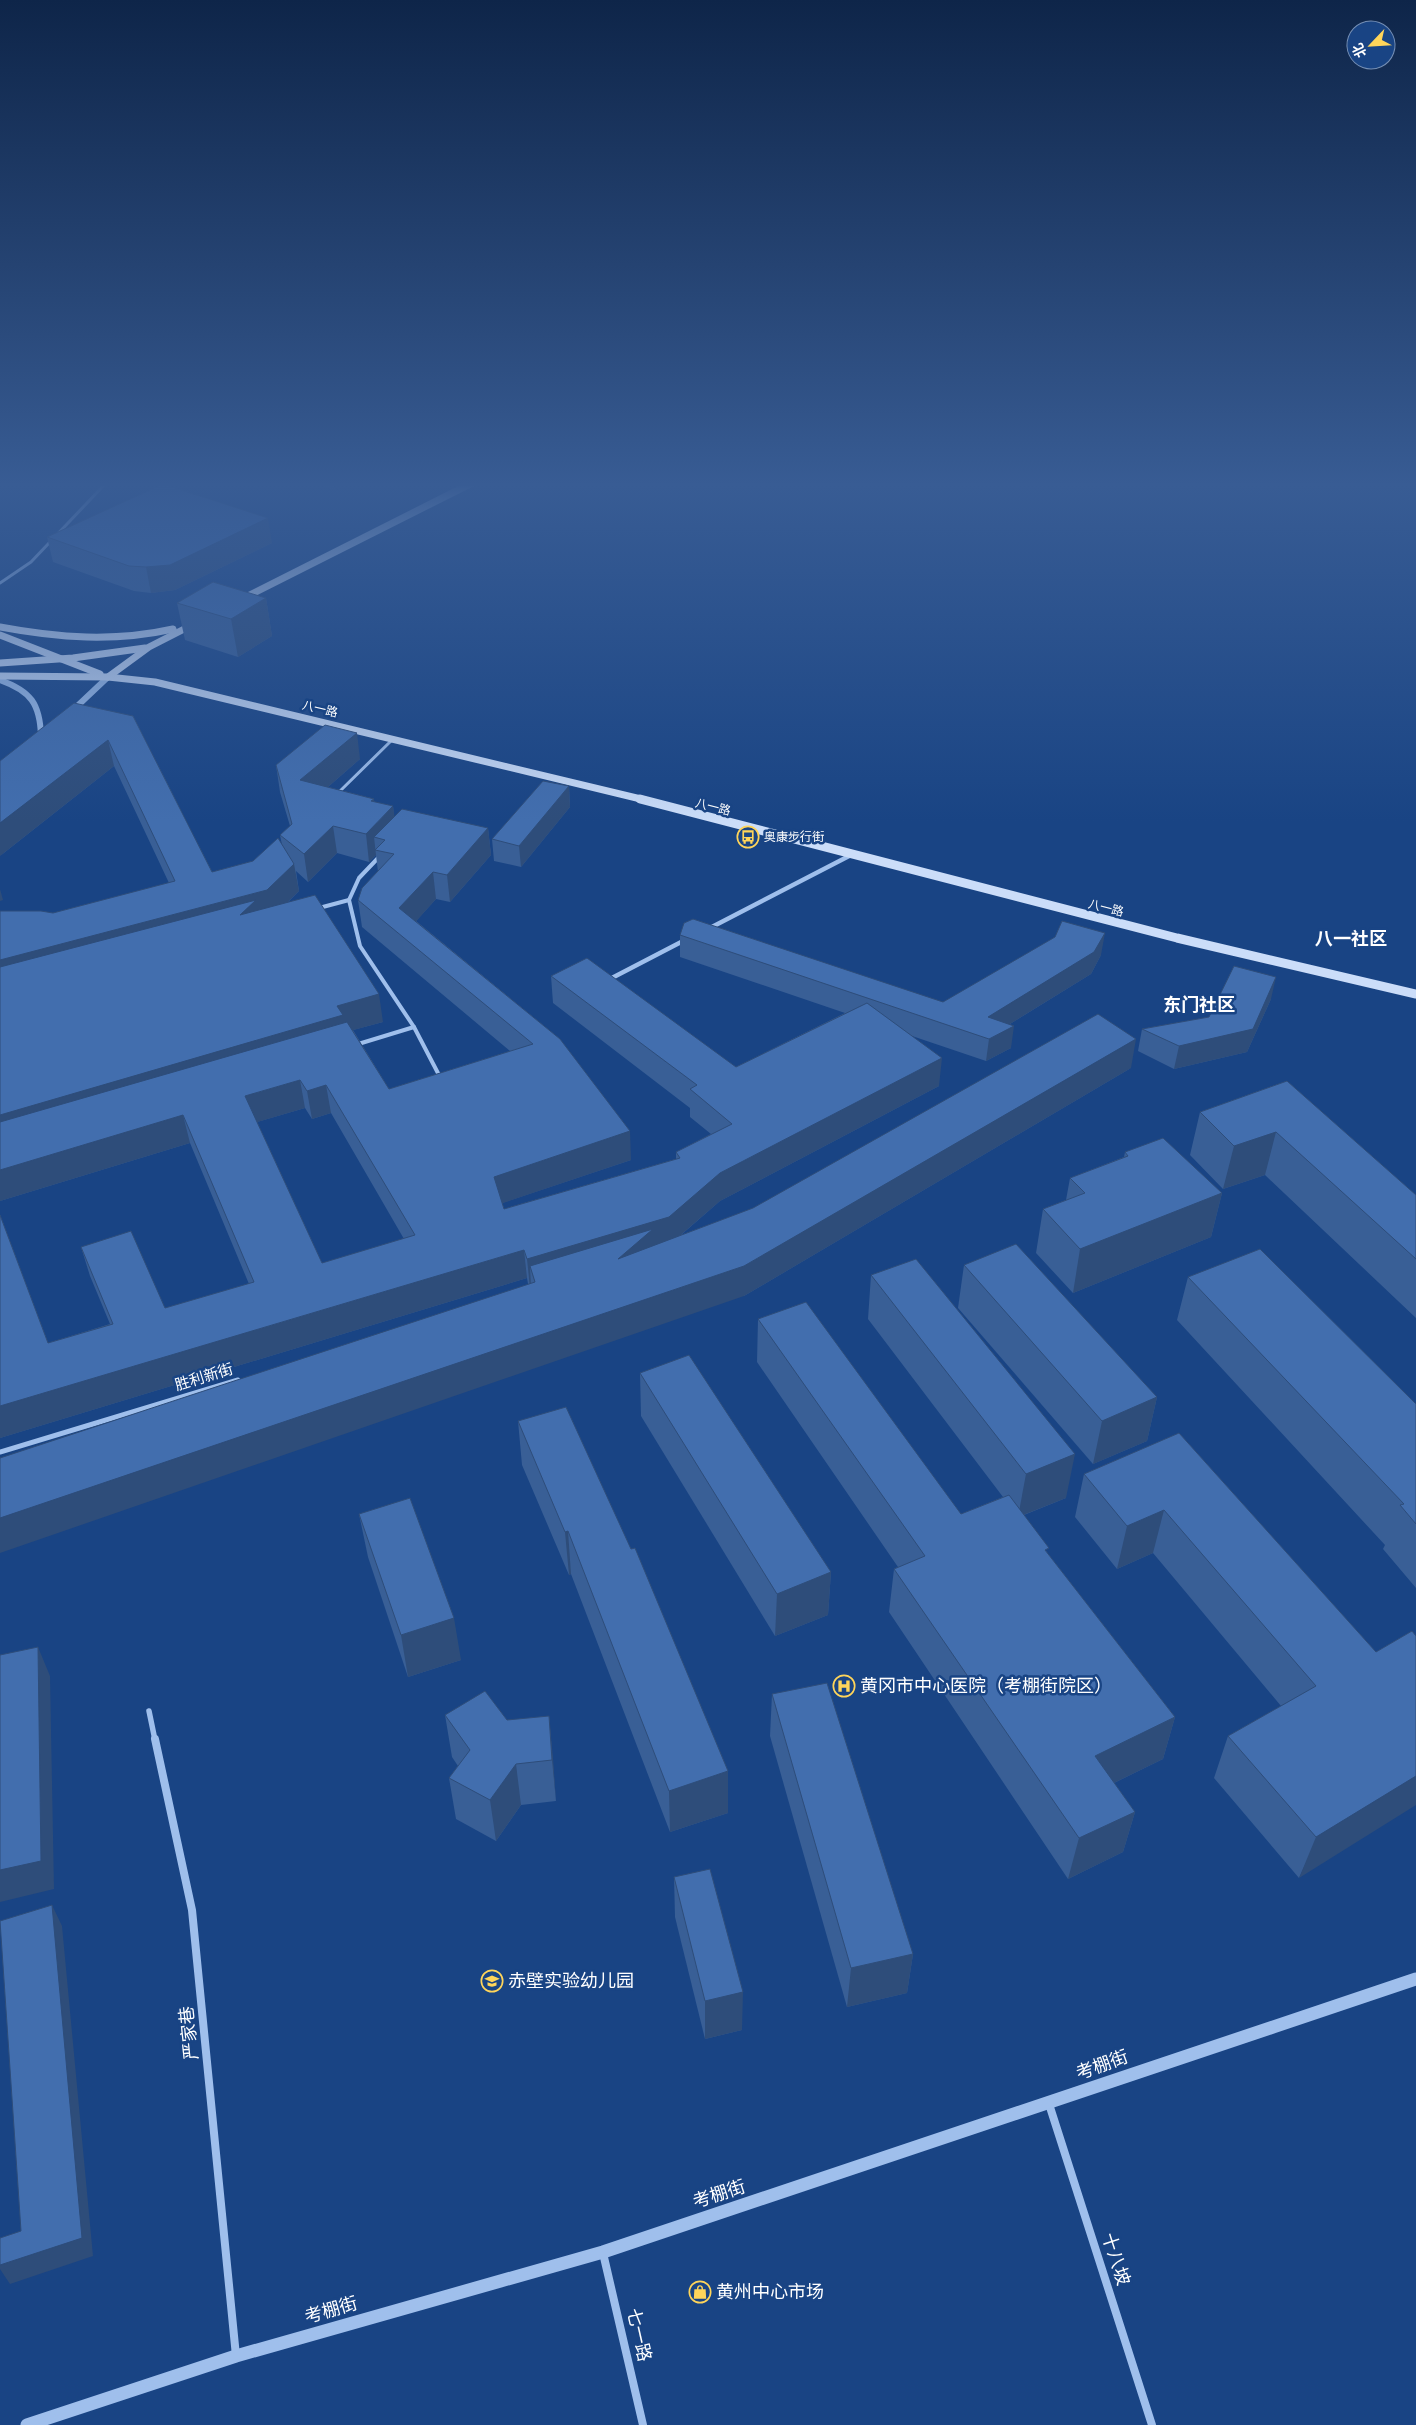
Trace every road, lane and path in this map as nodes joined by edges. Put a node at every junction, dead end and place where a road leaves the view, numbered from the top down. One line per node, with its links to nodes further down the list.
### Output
1 (248, 596): 2 (main road)
2 (229, 606)
3 (202, 619): 4 (main road)
4 (194, 624): 5 (main road); 7 (main road)
5 (0, 626)
6 (0, 635): 8 (main road)
7 (149, 647): 8 (main road); 11 (main road)
8 (67, 661): 9 (main road); 11 (main road)
9 (3, 662): 10 (main road)
10 (38, 676): 11 (main road, 八一路); 12 (main road, 八一路)
11 (108, 677): 13 (street); 16 (main road, 八一路)
12 (0, 678): 15 (street)
13 (68, 715)
14 (48, 730): 15 (street)
15 (41, 736): 17 (street)
16 (394, 738): 18 (main road, 八一路); 20 (street)
17 (34, 740)
18 (558, 779): 19 (street); 22 (main road, 八一路)
19 (551, 786)
20 (335, 796)
21 (386, 850): 23 (street)
22 (853, 854): 25 (street); 28 (main road, 八一路)
23 (349, 900): 24 (street); 29 (street)
24 (311, 910)
25 (705, 930)
26 (688, 939): 27 (street)
27 (600, 984)
28 (1416, 994)
29 (414, 1027): 30 (street); 31 (street)
30 (348, 1047)
31 (445, 1085)
32 (248, 1377): 33 (street, 胜利新街)
33 (0, 1452)
34 (149, 1710): 38 (street, 严家巷)
35 (1416, 1978): 36 (street, 考棚街)
36 (1049, 2104): 37 (street, 考棚街); 41 (street, 十八坡)
37 (603, 2252): 38 (street, 考棚街); 40 (street, 七一路)
38 (236, 2356): 39 (street, 考棚街)
39 (27, 2425)
40 (643, 2425)
41 (1152, 2425)

